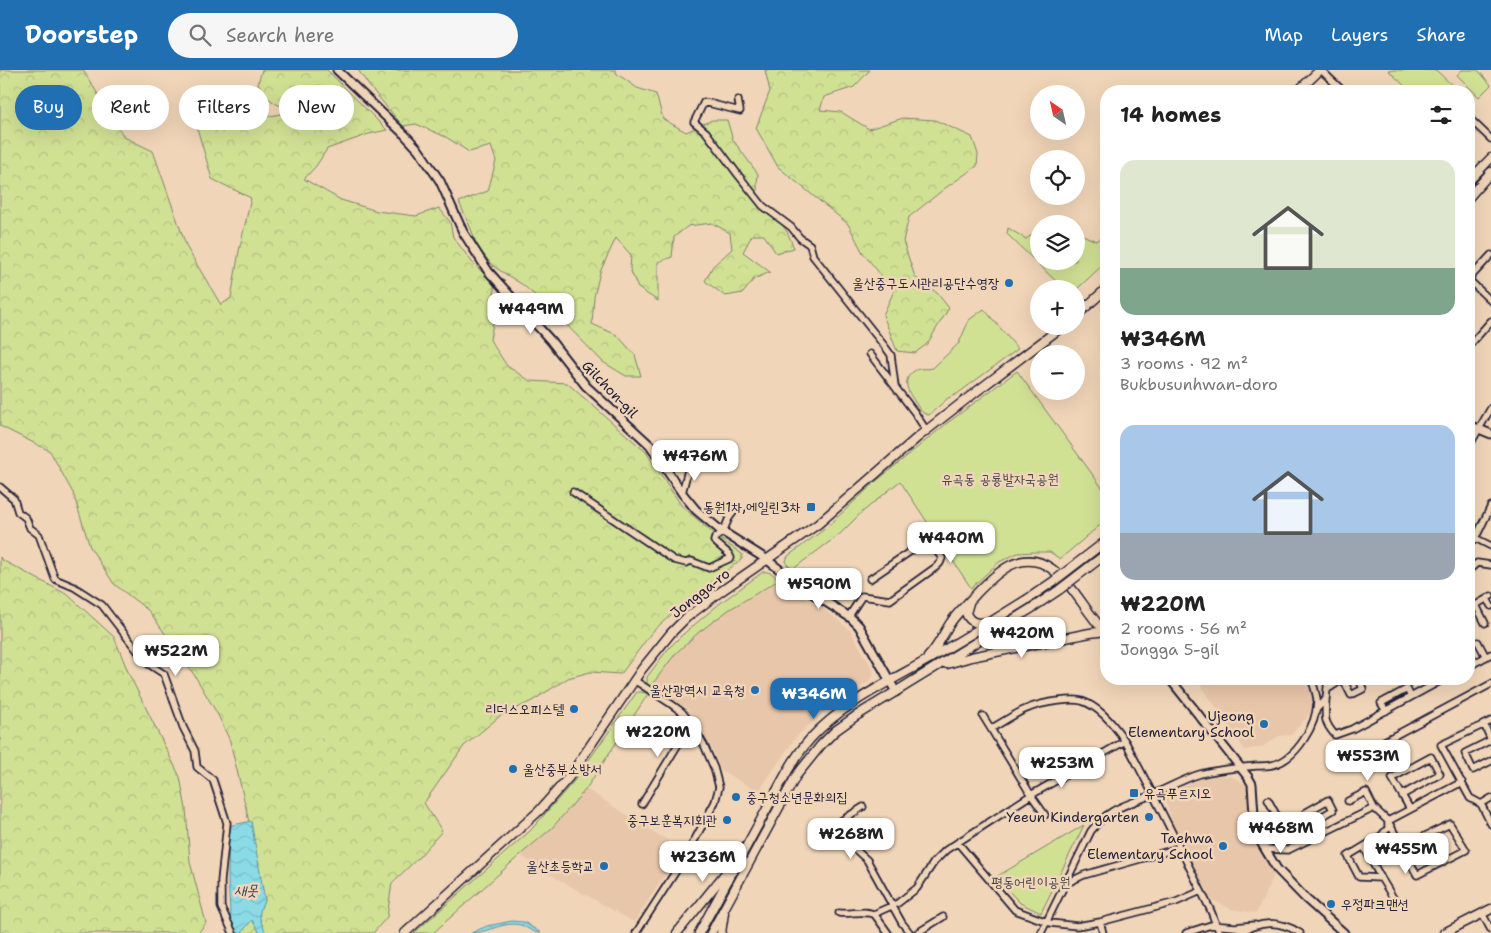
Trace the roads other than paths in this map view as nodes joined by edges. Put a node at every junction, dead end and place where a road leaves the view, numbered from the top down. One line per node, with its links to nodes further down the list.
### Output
1 (337, 70): 32 (street, Gilchon-gil)
2 (1321, 70): 3 (main road); 4 (street)
3 (1305, 85)
4 (1336, 85)
5 (738, 100): 22 (street)
6 (1475, 124): 7 (street)
7 (1491, 139)
8 (1491, 158): 10 (main road)
9 (1491, 172): 11 (main road)
10 (1475, 175)
11 (1475, 189)
12 (1491, 255): 13 (street)
13 (1475, 272)
14 (1475, 285): 16 (street)
15 (1100, 294): 17 (main road)
16 (1491, 301)
17 (1085, 308)
18 (1491, 322): 20 (street)
19 (1051, 335): 26 (main road, Jongga-ro)
20 (1475, 339)
21 (870, 354): 22 (street)
22 (895, 386): 26 (street)
23 (1491, 408): 25 (street)
24 (1475, 427): 25 (street)
25 (1479, 428): 27 (street); 28 (street)
26 (926, 430): 41 (main road, Jongga-ro)
27 (1491, 434)
28 (1475, 435)
29 (689, 466): 32 (street)
30 (0, 487): 125 (street)
31 (573, 492): 35 (street)
32 (682, 493): 35 (street, Gilchon-gil)
33 (1491, 506): 36 (street)
34 (735, 510): 35 (street)
35 (723, 532): 41 (street, Gilchon-gil)
36 (1475, 532)
37 (1475, 538): 39 (street)
38 (1100, 546): 52 (main road, bridge)
39 (1491, 546)
40 (1100, 559): 60 (main road, bridge)
41 (766, 560): 51 (street, Gilchon-gil); 61 (main road, Jongga-ro)
42 (1475, 565): 43 (street)
43 (1491, 565)
44 (870, 579): 46 (street)
45 (876, 593): 46 (street)
46 (870, 597): 51 (street)
47 (1489, 598): 49 (street); 50 (street)
48 (971, 599): 52 (main road); 54 (main road); 59 (main road)
49 (1476, 605): 53 (street)
50 (1491, 606)
51 (849, 616): 62 (street, Gilchon-gil)
52 (993, 621): 59 (main road)
53 (1485, 623)
54 (1100, 625)
55 (1100, 630): 60 (main road)
56 (1478, 642): 57 (street)
57 (1489, 655): 58 (street)
58 (1475, 662)
59 (919, 665): 62 (main road)
60 (934, 670): 72 (main road)
61 (634, 680): 77 (street); 126 (main road, Jongga-ro)
62 (890, 681): 72 (street, Gilchon-gil); 106 (main road)
63 (1491, 684): 82 (street)
64 (1175, 685): 84 (street)
65 (1313, 685): 74 (street)
66 (1328, 685): 71 (street)
67 (1334, 685): 71 (street)
68 (1346, 685): 69 (street)
69 (1362, 685)
70 (1433, 685): 73 (street)
71 (1328, 689): 73 (street)
72 (896, 692): 112 (main road)
73 (1326, 699): 74 (street)
74 (1316, 711): 84 (street)
75 (982, 716): 79 (street)
76 (1491, 720): 78 (street)
77 (691, 723): 92 (street); 127 (street)
78 (1484, 724): 80 (street); 85 (street)
79 (991, 729): 81 (street); 87 (street)
80 (1491, 740): 83 (street)
81 (1125, 741): 86 (street); 87 (street)
82 (1347, 760)
83 (1491, 761)
84 (1241, 768): 86 (street); 103 (street)
85 (1462, 782): 93 (street); 96 (street)
86 (1154, 794): 107 (street); 109 (street)
87 (1031, 795): 97 (street); 102 (street)
88 (1402, 795): 88 (street); 96 (street)
89 (1491, 798): 93 (street)
90 (1268, 800): 101 (street)
91 (1348, 801): 95 (street)
92 (642, 804)
93 (1481, 804): 100 (street)
94 (862, 807): 113 (street)
95 (1374, 808): 98 (street); 103 (street)
96 (1410, 809): 98 (street)
97 (1046, 815)
98 (1388, 820): 104 (street); 105 (street)
99 (1311, 823): 99 (street); 101 (street)
100 (1491, 824)
101 (1288, 836): 103 (street)
102 (958, 843): 113 (street); 119 (street)
103 (1264, 846): 124 (street)
104 (1364, 847): 108 (street); 108 (street)
105 (1402, 847): 105 (street)
106 (745, 848): 128 (main road); 129 (main road)
107 (1179, 848): 109 (street); 110 (street)
108 (1382, 878): 111 (street)
109 (1065, 884): 119 (street)
110 (1201, 891): 120 (street); 121 (street)
111 (1395, 901)
112 (727, 903): 130 (main road); 131 (main road)
113 (894, 905): 117 (street); 133 (street)
114 (1491, 908): 116 (main road)
115 (839, 913): 117 (street)
116 (1482, 913): 123 (street); 141 (main road)
117 (874, 915): 132 (street)
118 (943, 917): 134 (street)
119 (1048, 922): 120 (street); 135 (street)
120 (1100, 922): 136 (street)
121 (1216, 925): 122 (street); 137 (street); 138 (street)
122 (1255, 926): 139 (street); 140 (street)
123 (1491, 930)
124 (1340, 932)
125 (233, 933)
126 (405, 933)
127 (636, 933)
128 (677, 933)
129 (699, 933)
130 (711, 933)
131 (721, 933)
132 (888, 933)
133 (910, 933)
134 (917, 933)
135 (1041, 933)
136 (1103, 933)
137 (1186, 933)
138 (1220, 933)
139 (1237, 933)
140 (1300, 933)
141 (1444, 933)

